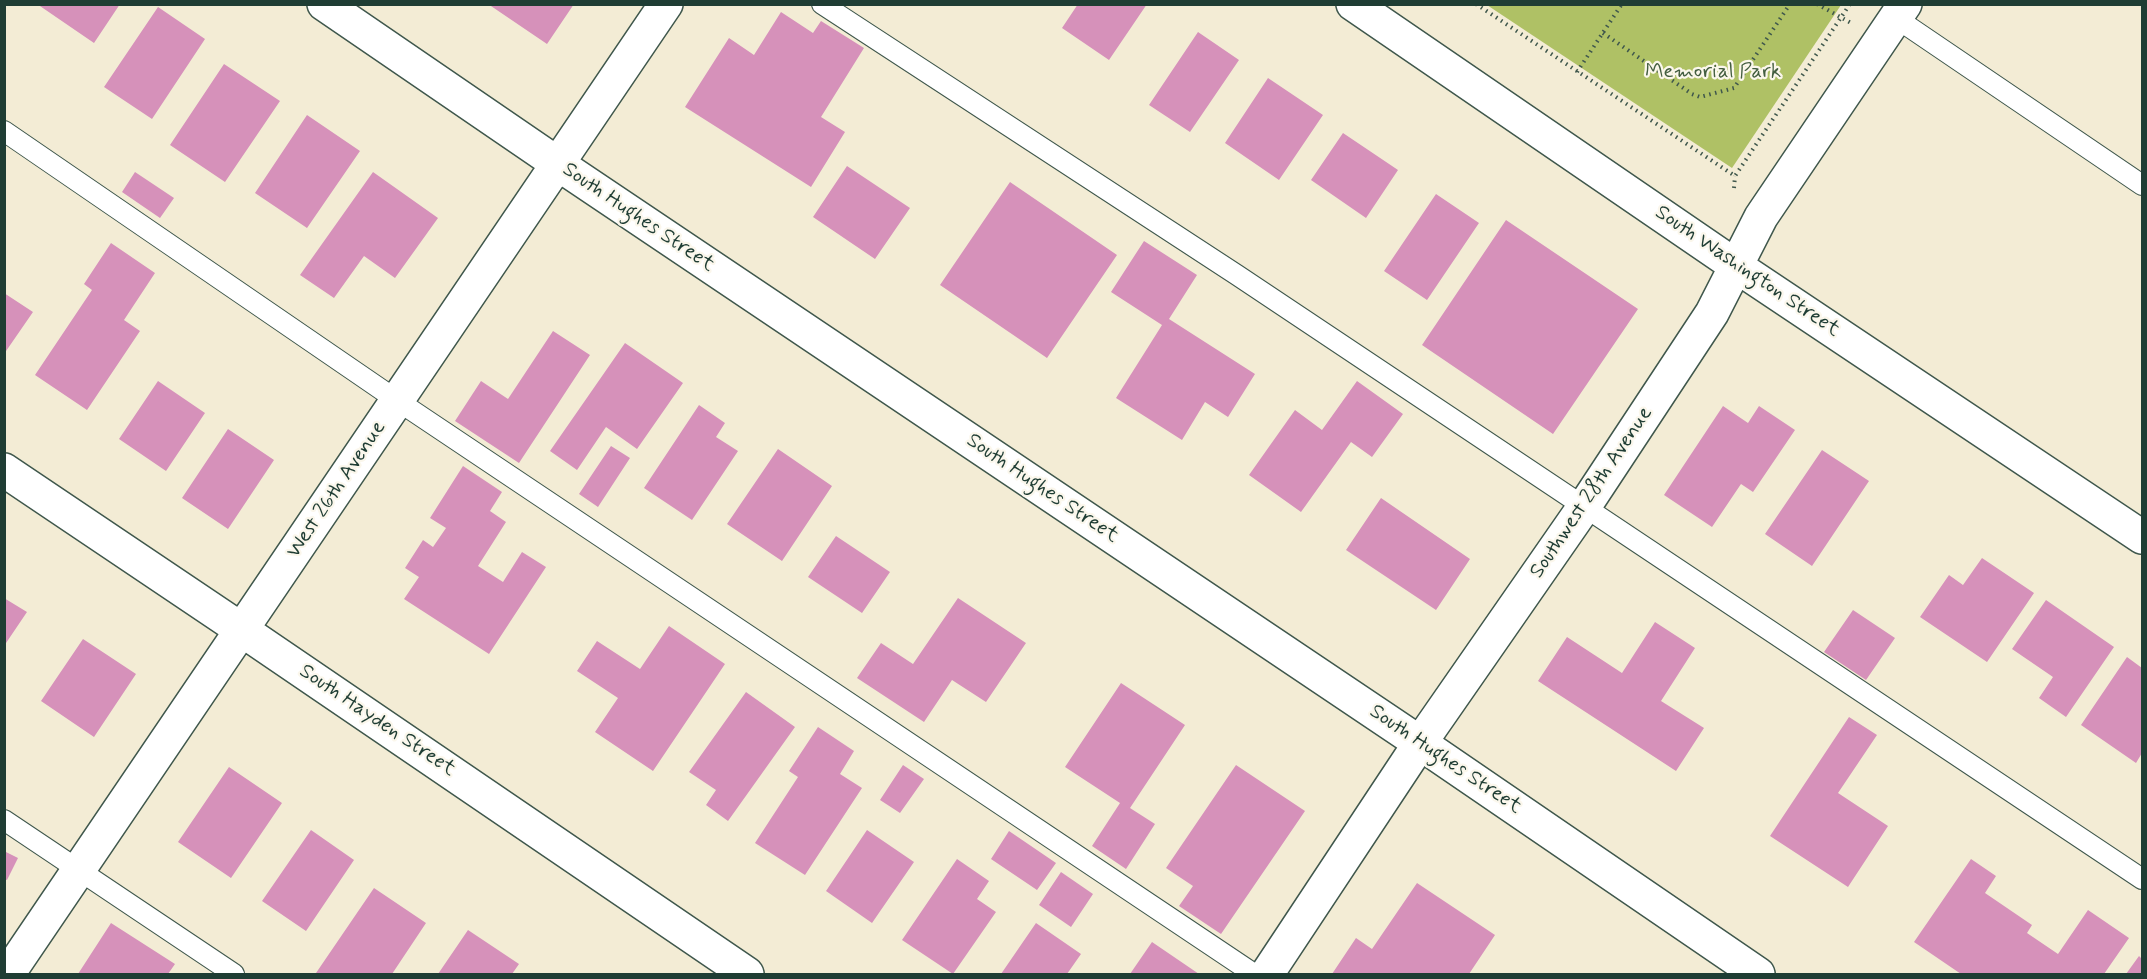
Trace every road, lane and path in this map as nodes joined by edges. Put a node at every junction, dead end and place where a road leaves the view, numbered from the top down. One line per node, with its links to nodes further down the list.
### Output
1 (324, 4): 15 (street, South Hughes Street)
2 (666, 4): 15 (street, West 26th Avenue)
3 (822, 4): 22 (lane)
4 (1353, 4): 19 (street, South Washington Street)
5 (1476, 4): 13 (path)
6 (1622, 4): 12 (path)
7 (1790, 4): 12 (path)
8 (1817, 4): 11 (path)
9 (1850, 4): 11 (path)
10 (1901, 11): 17 (lane); 19 (street, Southwest 28th Avenue)
11 (1841, 18): 16 (path)
12 (1603, 33): 13 (path)
13 (1577, 72): 16 (path)
14 (4, 131): 20 (lane)
15 (558, 164): 20 (street, West 26th Avenue); 25 (street, South Hughes Street)
16 (1735, 176): 18 (path)
17 (2142, 185)
18 (1734, 188)
19 (1736, 266): 22 (street, Southwest 28th Avenue); 23 (street, South Washington Street)
20 (398, 401): 24 (street, West 26th Avenue); 32 (lane)
21 (4, 470): 24 (street, South Hayden Street)
22 (1584, 507): 25 (street, Southwest 28th Avenue); 28 (lane)
23 (2142, 537)
24 (242, 630): 27 (street, West 26th Avenue); 31 (street, South Hayden Street)
25 (1420, 743): 33 (street, Southwest 28th Avenue); 34 (street, South Hughes Street)
26 (4, 820): 27 (lane)
27 (78, 870): 29 (street, West 26th Avenue); 30 (lane)
28 (2142, 879)
29 (8, 975)
30 (234, 975)
31 (747, 975)
32 (1254, 975)
33 (1267, 975)
34 (1758, 975)

